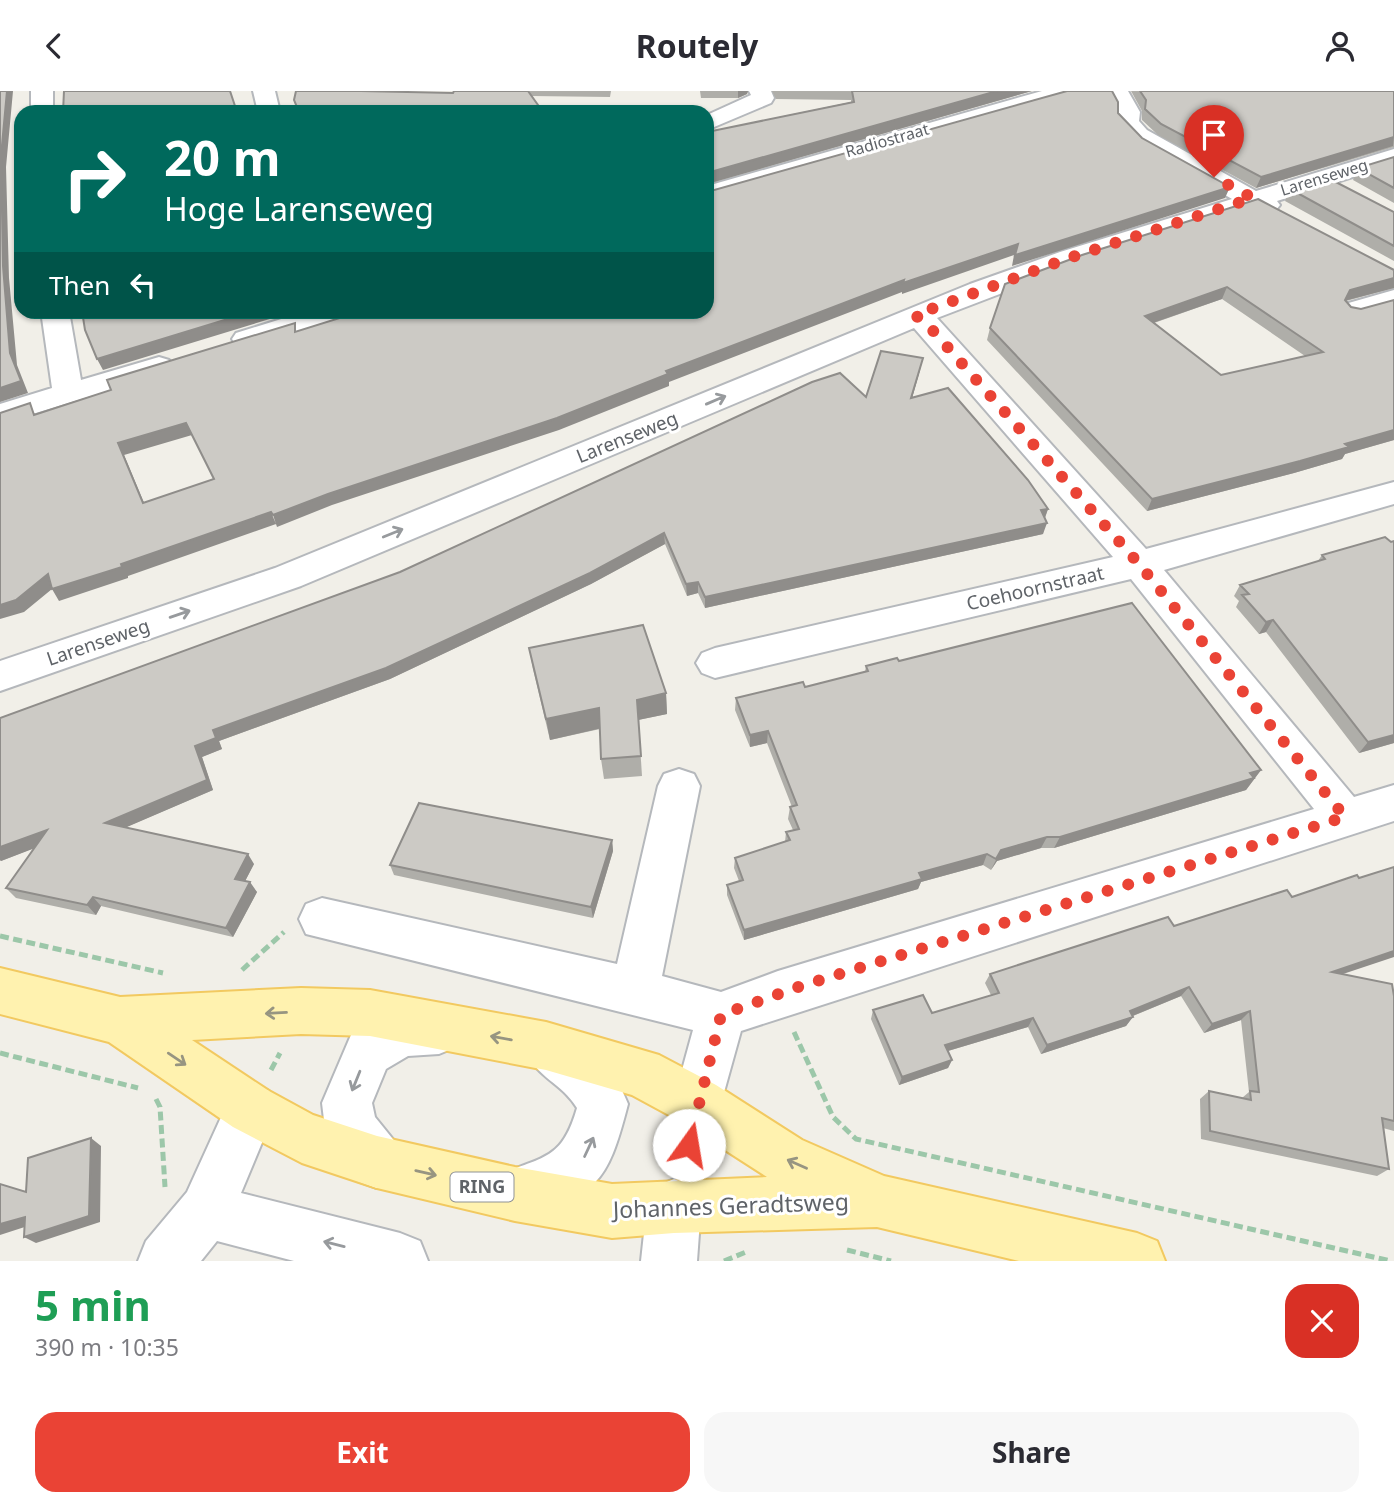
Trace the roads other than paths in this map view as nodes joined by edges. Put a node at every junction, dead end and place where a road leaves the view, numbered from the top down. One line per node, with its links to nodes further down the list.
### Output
1 (760, 91): 4 (street)
2 (1067, 91): 7 (street, Radiostraat)
3 (1117, 91): 9 (street)
4 (714, 120)
5 (1394, 156): 6 (street, Larenseweg)
6 (1325, 177): 8 (street); 9 (street, Larenseweg)
7 (714, 192)
8 (1359, 196)
9 (1271, 207): 12 (street, Larenseweg)
10 (1394, 298): 11 (street)
11 (1355, 310)
12 (915, 315): 20 (street); 22 (street, Larenseweg, one-way to 12)
13 (56, 319): 17 (street)
14 (312, 319): 15 (street)
15 (222, 347)
16 (184, 358): 17 (street)
17 (68, 394): 18 (street)
18 (0, 414)
19 (1394, 493): 20 (street, Coehoornstraat)
20 (1139, 564): 21 (street, Coehoornstraat); 25 (street)
21 (715, 663)
22 (0, 676)
23 (679, 786): 28 (street)
24 (1394, 803): 25 (street)
25 (1345, 817): 29 (street)
26 (322, 919): 28 (street)
27 (0, 991): 30 (main road, Johannes Geradtsweg / RING)
28 (635, 991): 29 (street)
29 (721, 1015): 33 (street)
30 (121, 1021): 31 (main road, Johannes Geradtsweg / RING, one-way to 30); 34 (main road, Johannes Geradtsweg / RING, one-way to 34)
31 (448, 1029): 32 (main road, Johannes Geradtsweg / RING, one-way to 31); 35 (street, one-way to 35)
32 (546, 1046): 33 (main road, Johannes Geradtsweg / RING); 36 (street, one-way to 32)
33 (698, 1103): 37 (main road, Johannes Geradtsweg / RING, one-way to 33)
34 (251, 1108): 35 (main road, Johannes Geradtsweg / RING); 39 (street)
35 (377, 1162): 36 (main road, Johannes Geradtsweg / RING, one-way to 36)
36 (515, 1194): 38 (main road, Johannes Geradtsweg / RING)
37 (882, 1202): 38 (main road, Johannes Geradtsweg / RING); 43 (main road, Johannes Geradtsweg / RING)
38 (674, 1206): 42 (street)
39 (206, 1211): 40 (street); 41 (street, one-way to 39)
40 (166, 1261)
41 (400, 1261)
42 (669, 1261)
43 (1137, 1261)

